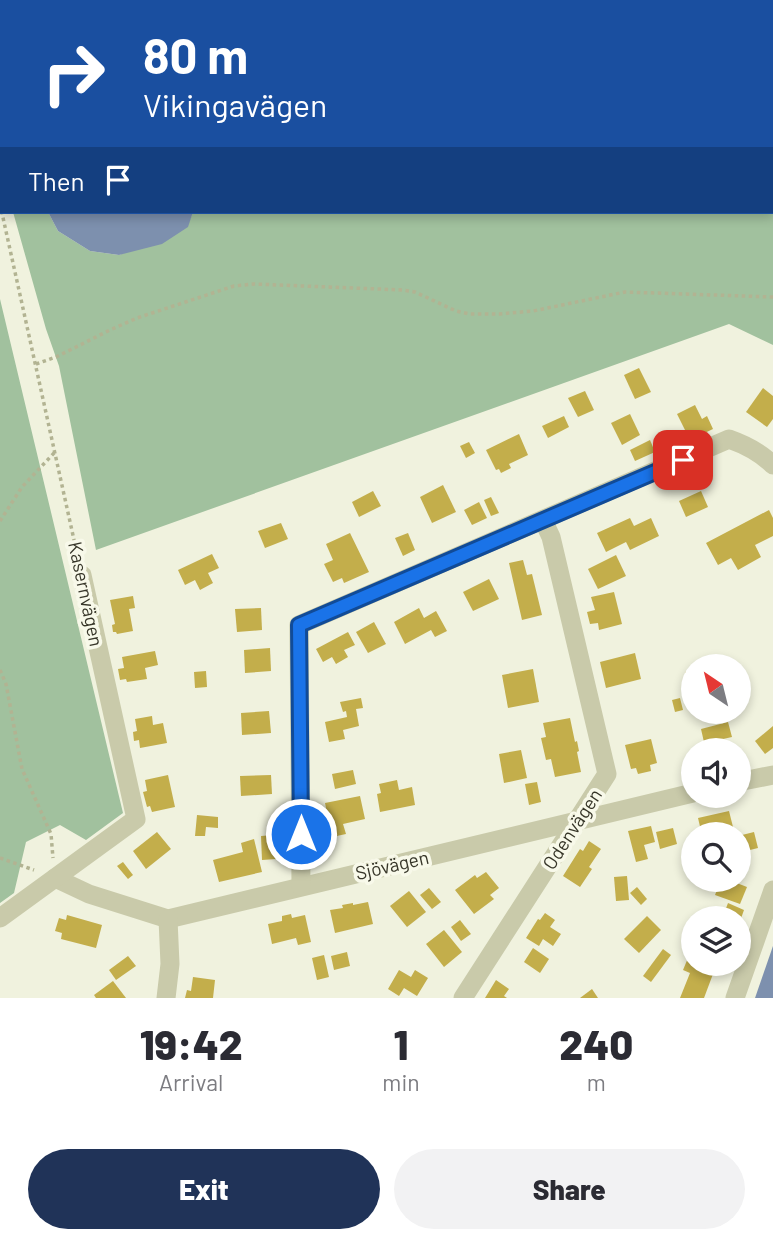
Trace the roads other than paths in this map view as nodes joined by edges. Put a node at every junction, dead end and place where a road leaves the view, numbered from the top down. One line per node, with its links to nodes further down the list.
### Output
1 (773, 465): 2 (street)
2 (543, 520): 7 (street, Odenvägen); 9 (street)
3 (82, 575): 8 (street, Kasernvägen)
4 (773, 775): 5 (street)
5 (751, 779)
6 (681, 796): 7 (street, Sjövägen)
7 (577, 821): 9 (street, Sjövägen); 14 (street, Odenvägen)
8 (55, 878): 11 (street, Kasernvägen); 12 (street)
9 (301, 886): 12 (street, Sjövägen)
10 (773, 890): 15 (street)
11 (0, 918)
12 (168, 919): 13 (street)
13 (166, 998)
14 (463, 998)
15 (735, 998)

